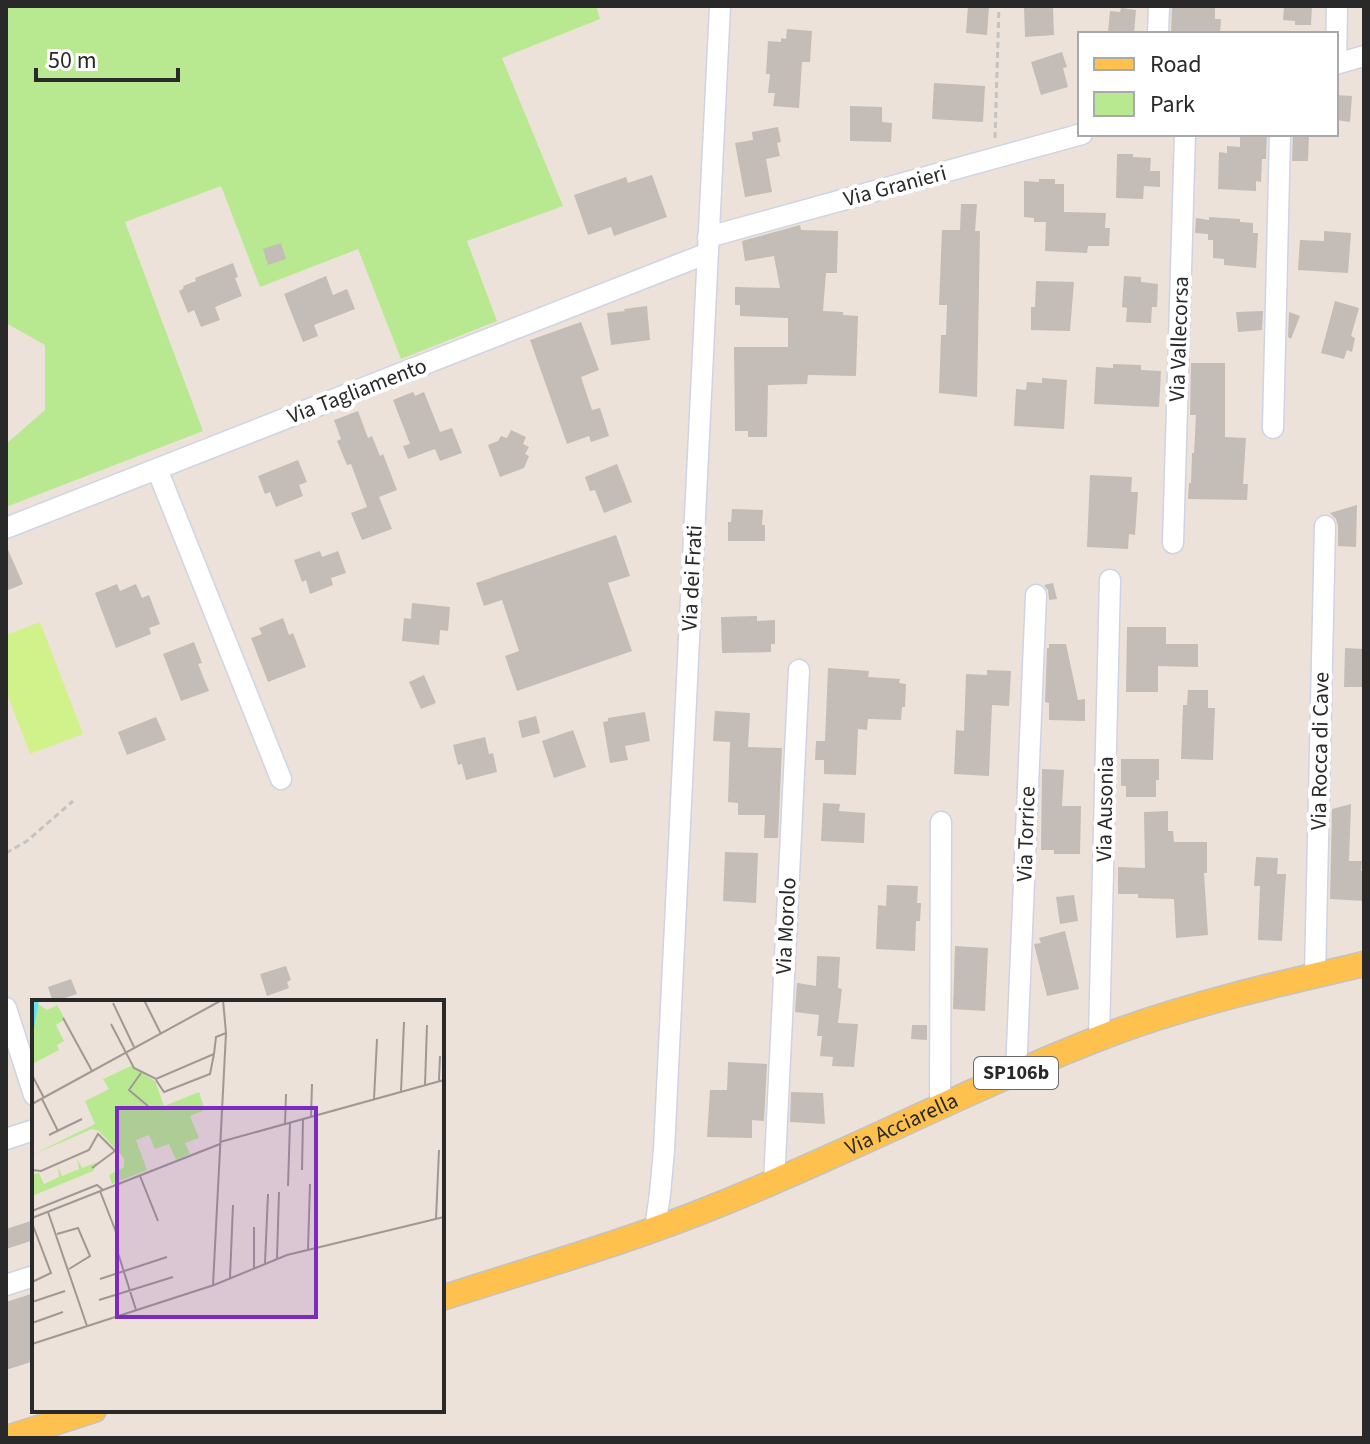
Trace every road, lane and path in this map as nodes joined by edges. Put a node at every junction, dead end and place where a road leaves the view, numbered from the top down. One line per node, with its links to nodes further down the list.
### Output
1 (720, 6): 13 (street, Via dei Frati)
2 (999, 6): 12 (path)
3 (1159, 6): 5 (street)
4 (1337, 6): 6 (street)
5 (1158, 32)
6 (1337, 32)
7 (1364, 56): 8 (street)
8 (1338, 63)
9 (1078, 135): 12 (street, Via Granieri)
10 (1185, 136): 18 (street, Via Vallecorsa)
11 (1280, 136): 14 (street)
12 (995, 158): 13 (street, Via Granieri)
13 (708, 245): 15 (street, Via Tagliamento); 35 (street, Via dei Frati)
14 (1273, 428)
15 (157, 469): 17 (street, Via Tagliamento); 22 (street)
16 (1325, 526): 27 (street, Via Rocca di Cave)
17 (6, 528)
18 (1173, 543)
19 (1110, 580): 29 (street, Via Ausonia)
20 (1036, 595): 30 (street, Via Torrice)
21 (799, 670): 36 (street, Via Morolo)
22 (281, 779)
23 (73, 801): 25 (path)
24 (941, 822): 32 (street)
25 (6, 853)
26 (1364, 964): 27 (main road, Via Acciarella / SP106b)
27 (1315, 975): 29 (main road, Via Acciarella / SP106b)
28 (6, 1008): 31 (street)
29 (1099, 1038): 30 (main road, Via Acciarella / SP106b)
30 (1016, 1073): 32 (main road, Via Acciarella / SP106b)
31 (32, 1089)
32 (940, 1107): 36 (main road, Via Acciarella / SP106b)
33 (32, 1131): 34 (street)
34 (6, 1139)
35 (664, 1150): 37 (street, Via dei Frati); 38 (street, Via dei Frati)
36 (774, 1182): 37 (main road, Via Acciarella / SP106b)
37 (681, 1220): 38 (main road, Via Acciarella / SP106b)
38 (655, 1229): 41 (main road, Via Acciarella / SP106b)
39 (32, 1277): 40 (street)
40 (6, 1285)
41 (444, 1297)
42 (88, 1412): 43 (main road)
43 (7, 1438)

